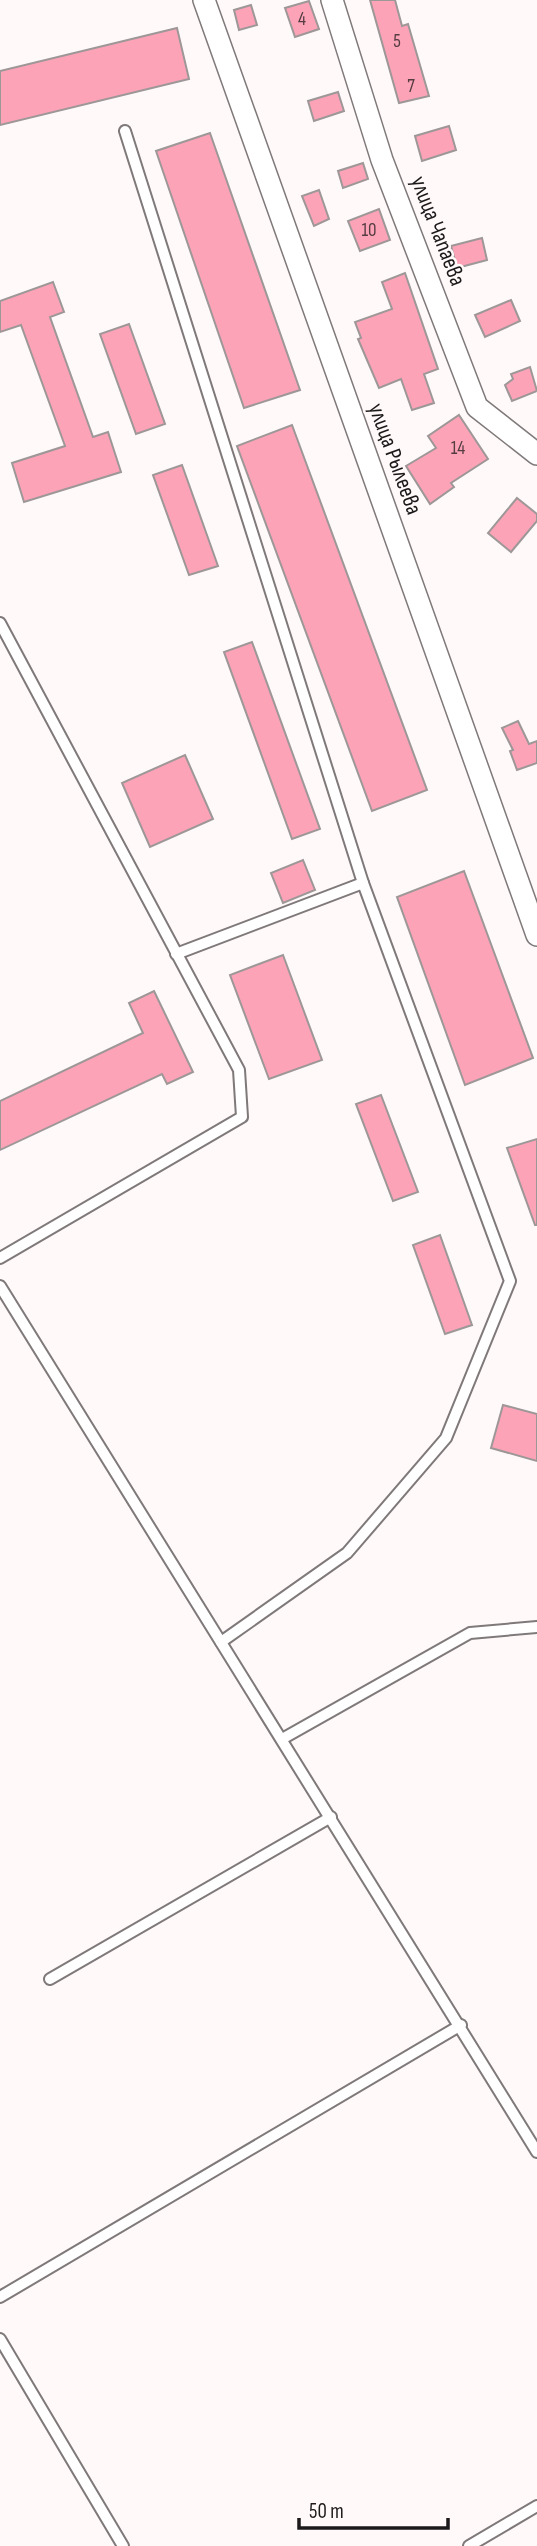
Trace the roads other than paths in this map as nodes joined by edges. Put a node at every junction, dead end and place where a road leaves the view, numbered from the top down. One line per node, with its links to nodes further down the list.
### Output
1 (204, 0): 7 (street, улица Рылеева)
2 (332, 0): 4 (street, улица Чапаева)
3 (125, 131): 6 (lane)
4 (537, 454)
5 (0, 623): 8 (lane)
6 (363, 883): 8 (lane); 12 (lane)
7 (537, 935)
8 (176, 954): 9 (lane)
9 (0, 1258)
10 (0, 1286): 12 (lane)
11 (537, 1627): 13 (lane)
12 (221, 1642): 13 (lane)
13 (282, 1739): 14 (lane)
14 (331, 1817): 15 (lane); 16 (lane)
15 (50, 1979)
16 (461, 2025): 17 (lane); 18 (lane)
17 (537, 2152)
18 (0, 2297)
19 (0, 2339): 21 (lane)
20 (537, 2506): 22 (lane)
21 (123, 2546)
22 (469, 2546)

